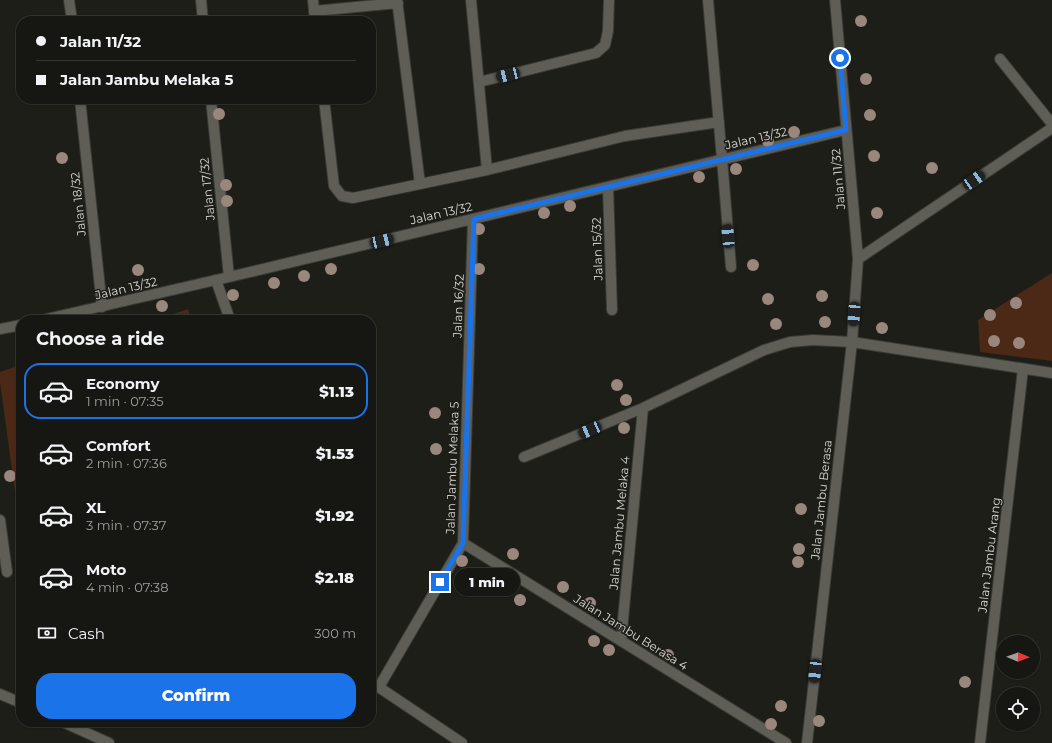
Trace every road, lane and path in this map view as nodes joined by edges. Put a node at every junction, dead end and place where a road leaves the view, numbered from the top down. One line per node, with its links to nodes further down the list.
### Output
1 (70, 0): 9 (street)
2 (201, 0): 10 (street)
3 (313, 0): 11 (street)
4 (471, 0): 13 (street)
5 (609, 0): 13 (street)
6 (708, 0): 17 (street)
7 (835, 0): 20 (street, Jalan 11/32)
8 (398, 2): 11 (street); 23 (street)
9 (72, 16)
10 (203, 16)
11 (314, 16)
12 (1000, 59): 18 (street)
13 (479, 82): 22 (street)
14 (81, 104): 30 (street, Jalan 18/32)
15 (212, 104): 28 (street, Jalan 17/32)
16 (325, 104): 23 (street)
17 (719, 122): 21 (street); 22 (street)
18 (1052, 124)
19 (1052, 128): 26 (street)
20 (846, 130): 21 (street, Jalan 13/32); 26 (street, Jalan 11/32)
21 (722, 159): 24 (street, Jalan 13/32); 27 (street)
22 (487, 170): 23 (street)
23 (420, 184)
24 (608, 187): 25 (street, Jalan 13/32); 31 (street, Jalan 15/32)
25 (474, 219): 28 (street, Jalan 13/32); 39 (street, Jalan 16/32)
26 (858, 259): 36 (street, Jalan Jambu Berasa)
27 (731, 267)
28 (229, 277): 29 (street, Jalan 13/32)
29 (216, 280): 30 (street, Jalan 13/32); 33 (street)
30 (102, 307): 32 (street, Jalan 13/32)
31 (612, 310)
32 (65, 315)
33 (228, 315)
34 (16, 326): 35 (street)
35 (0, 329)
36 (852, 342): 37 (street); 40 (street); 54 (street, Jalan Jambu Berasa)
37 (1023, 369): 38 (street); 55 (street, Jalan Jambu Arang)
38 (1052, 373)
39 (468, 394): 43 (street, Jalan Jambu Melaka 5)
40 (643, 408): 41 (street); 45 (street, Jalan Jambu Melaka 4)
41 (524, 457)
42 (0, 520): 44 (street)
43 (463, 543): 45 (street, Jalan Jambu Berasa 4); 46 (street, Jalan Jambu Melaka 5)
44 (7, 572)
45 (621, 641): 53 (street, Jalan Jambu Berasa 4)
46 (376, 683)
47 (376, 686): 52 (street)
48 (0, 694): 49 (street)
49 (16, 701)
50 (73, 727): 51 (street)
51 (109, 743)
52 (462, 743)
53 (786, 743)
54 (807, 743)
55 (980, 743)

